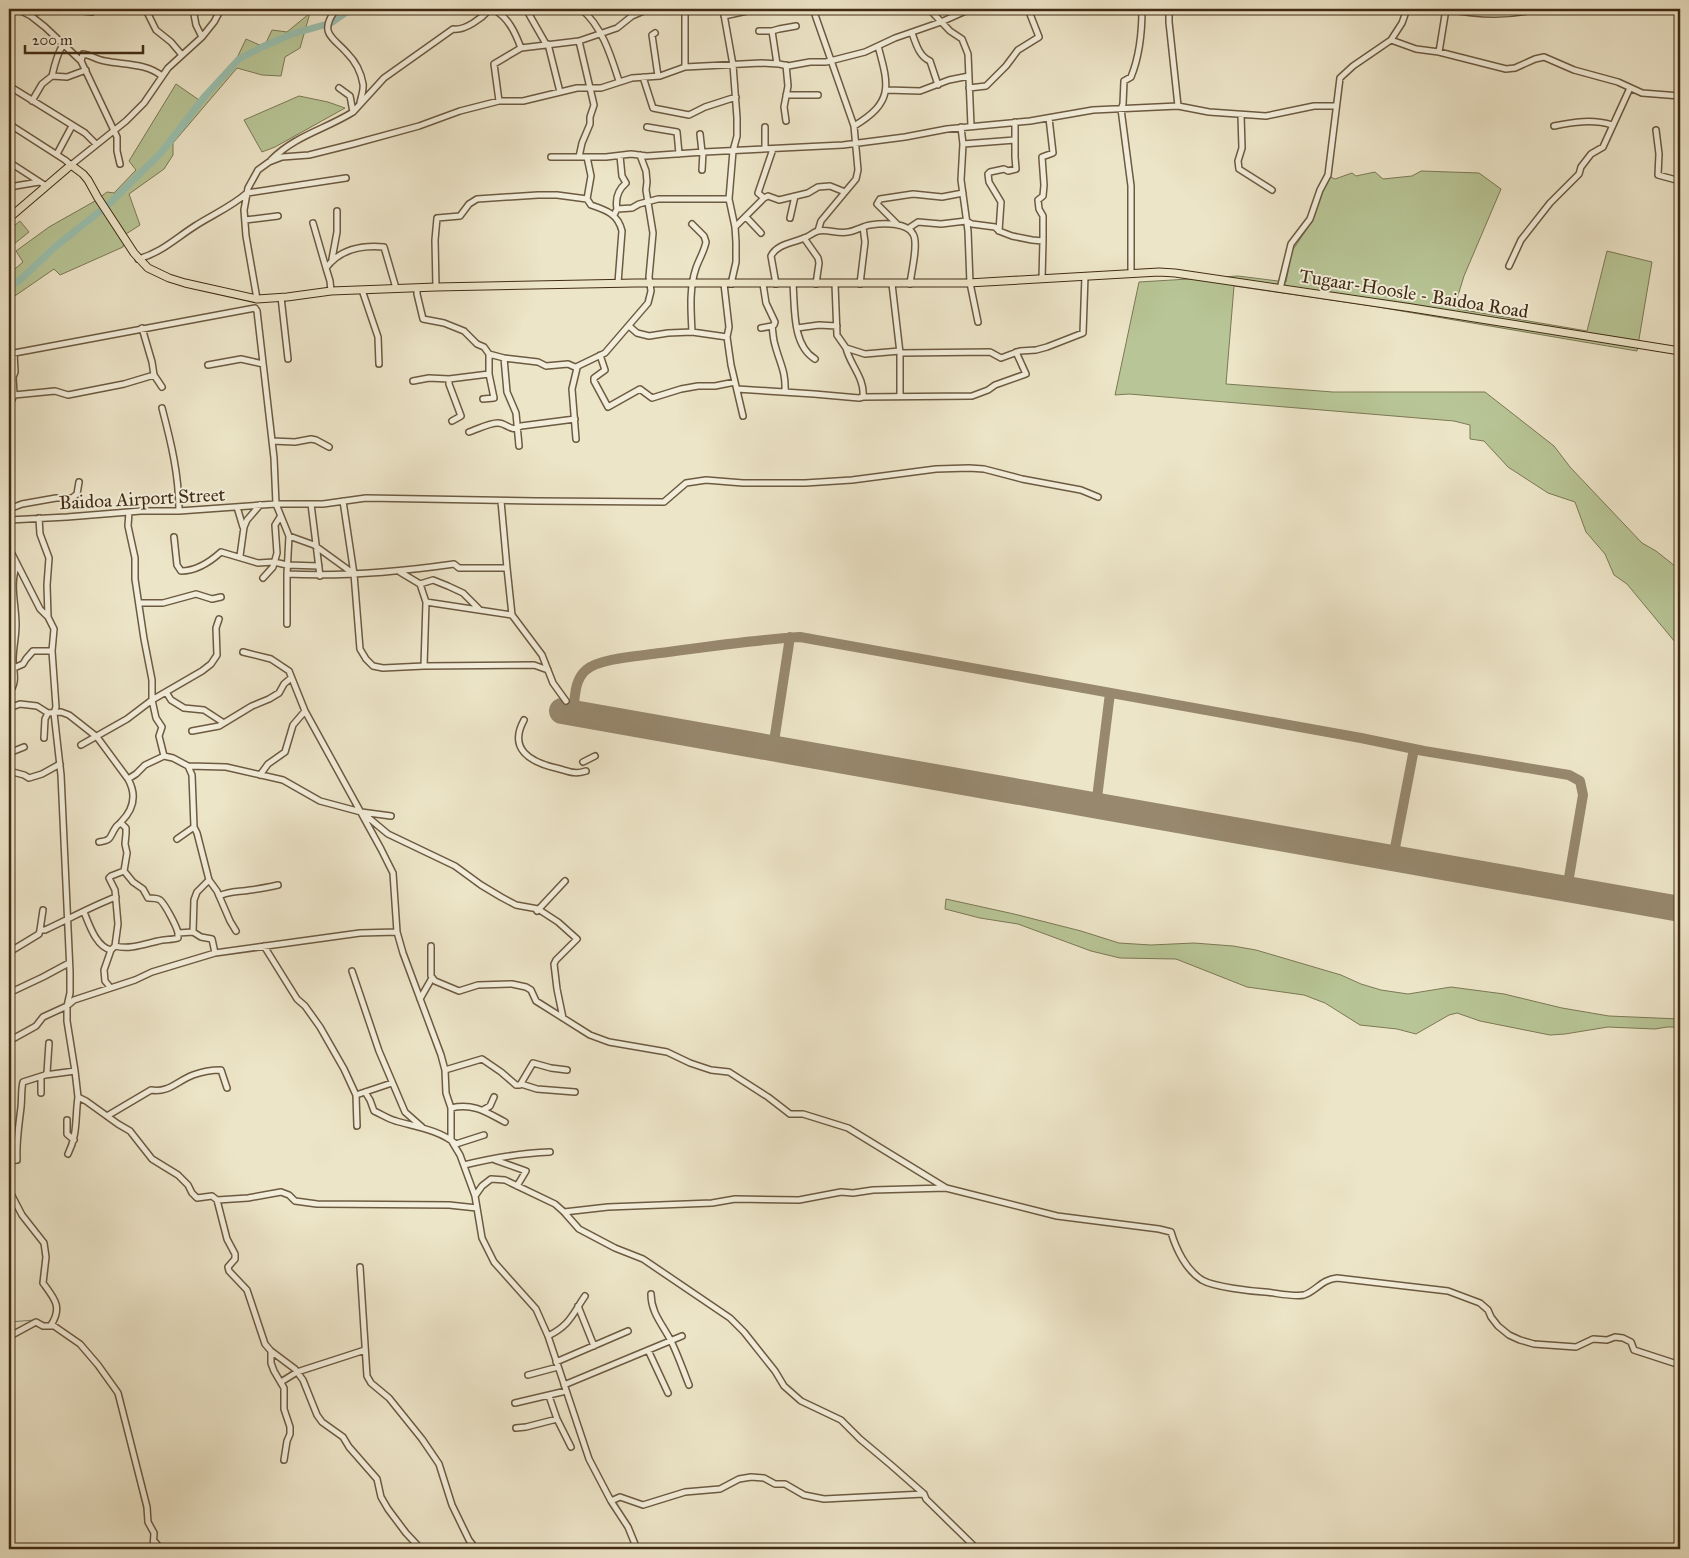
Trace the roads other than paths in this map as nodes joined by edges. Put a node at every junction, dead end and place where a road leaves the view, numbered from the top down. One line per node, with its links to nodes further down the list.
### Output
1 (17, 9): 25 (street)
2 (55, 9): 25 (street)
3 (64, 9): 4 (street)
4 (97, 9)
5 (193, 9): 34 (street)
6 (221, 9): 34 (street)
7 (332, 9): 70 (street)
8 (491, 9): 40 (street); 70 (street)
9 (526, 9): 37 (street)
10 (648, 9): 33 (street)
11 (683, 9): 48 (street)
12 (723, 9): 26 (street)
13 (756, 9): 26 (street)
14 (813, 9): 43 (street)
15 (929, 9): 27 (street)
16 (970, 9): 27 (street)
17 (1028, 9): 59 (street)
18 (1142, 9): 73 (street)
19 (1169, 9): 71 (street)
20 (1406, 9): 35 (street)
21 (1446, 9): 22 (street); 41 (street)
22 (1536, 9)
23 (583, 10): 33 (street)
24 (147, 12): 42 (street)
25 (31, 16): 38 (street)
26 (724, 16): 46 (street)
27 (941, 22): 32 (street); 54 (street)
28 (796, 26): 30 (street)
29 (759, 30): 30 (street)
30 (772, 32): 45 (street)
31 (654, 33): 53 (street)
32 (912, 33): 39 (street); 56 (street)
33 (600, 34): 36 (street); 55 (street)
34 (202, 37): 42 (street)
35 (1391, 40): 41 (street); 72 (street)
36 (579, 41): 37 (street); 61 (street)
37 (547, 44): 40 (street); 63 (street)
38 (64, 46): 44 (street); 50 (street)
39 (878, 46): 43 (street); 62 (street)
40 (521, 48): 69 (street)
41 (1439, 52): 60 (street)
42 (182, 54): 51 (street)
43 (832, 60): 47 (street); 82 (street)
44 (81, 61): 49 (street); 51 (street)
45 (777, 64): 46 (street); 47 (street)
46 (733, 65): 48 (street); 67 (street)
47 (786, 66): 64 (street)
48 (685, 67): 53 (street)
49 (86, 70): 50 (street); 88 (street)
50 (52, 76): 68 (street)
51 (162, 76): 88 (street)
52 (643, 76): 53 (street); 55 (street); 67 (street)
53 (658, 76)
54 (969, 76): 56 (street); 59 (street)
55 (620, 81): 61 (street)
56 (938, 85): 62 (street)
57 (9, 86): 68 (street)
58 (339, 88): 74 (street)
59 (969, 88): 83 (street)
60 (1630, 88): 66 (street); 80 (street)
61 (592, 89): 63 (street); 104 (street)
62 (886, 90): 82 (street)
63 (560, 92): 69 (street)
64 (786, 95): 65 (street); 77 (street)
65 (818, 95)
66 (1680, 96)
67 (736, 97): 97 (street)
68 (32, 101): 81 (street)
69 (500, 102): 107 (street)
70 (359, 106): 74 (street)
71 (1178, 106): 73 (street); 75 (street)
72 (1336, 106): 75 (street); 167 (street)
73 (1121, 109): 76 (street); 148 (street)
74 (353, 112): 107 (street)
75 (1240, 115): 115 (street)
76 (1049, 118): 78 (street); 143 (street)
77 (786, 121)
78 (1015, 122): 83 (street); 91 (street)
79 (9, 124): 99 (street)
80 (1612, 125): 84 (street); 146 (street)
81 (72, 126): 93 (street); 99 (street)
82 (854, 126): 92 (street)
83 (971, 126): 87 (street)
84 (1554, 126)
85 (647, 127): 100 (street)
86 (765, 127): 95 (street)
87 (961, 127): 92 (street); 94 (street)
88 (114, 130): 93 (street); 108 (street)
89 (1656, 130): 112 (street)
90 (700, 134): 98 (street)
91 (1015, 140): 94 (street); 140 (street)
92 (855, 142): 96 (street); 116 (street)
93 (96, 144): 109 (street)
94 (963, 144): 118 (street)
95 (765, 149): 96 (street); 97 (street)
96 (773, 149): 120 (street)
97 (733, 151): 98 (street); 122 (street)
98 (702, 152): 100 (street); 110 (street)
99 (57, 154): 109 (street)
100 (679, 154): 101 (street)
101 (640, 155): 102 (street); 123 (street)
102 (620, 156): 105 (street); 124 (street)
103 (551, 157): 104 (street)
104 (579, 157): 105 (street)
105 (587, 157): 121 (street)
106 (9, 162): 113 (street)
107 (269, 162): 117 (street)
108 (120, 164)
109 (71, 166): 113 (main road); 144 (main road)
110 (702, 170)
111 (346, 178): 117 (street)
112 (1680, 181)
113 (43, 184): 114 (street); 129 (main road)
114 (9, 187)
115 (1272, 190)
116 (846, 192): 119 (street); 139 (street)
117 (247, 194): 131 (street); 144 (street)
118 (963, 194): 132 (street); 135 (street)
119 (795, 196): 120 (street); 130 (street)
120 (764, 198): 128 (street)
121 (587, 199): 126 (street); 164 (street)
122 (729, 199): 123 (street); 137 (street)
123 (649, 203): 124 (street); 151 (street)
124 (617, 208): 126 (street)
125 (337, 211): 145 (street)
126 (614, 215): 153 (street)
127 (278, 216): 131 (street)
128 (746, 217): 137 (street); 141 (street)
129 (9, 218)
130 (790, 218)
131 (245, 220): 171 (street)
132 (966, 221): 138 (street); 140 (street); 152 (street)
133 (313, 223): 147 (street)
134 (692, 224): 154 (street)
135 (898, 225): 136 (street); 138 (street)
136 (863, 227): 139 (street); 161 (street)
137 (735, 228): 155 (street)
138 (909, 228): 163 (street)
139 (818, 231): 142 (street)
140 (999, 231): 143 (street)
141 (761, 233)
142 (804, 238): 157 (street); 159 (street)
143 (1043, 241): 150 (street)
144 (138, 259): 171 (main road)
145 (332, 259): 147 (street); 165 (street)
146 (1509, 266)
147 (326, 268): 169 (street)
148 (1132, 273): 149 (main road, Tugaar-Hoosle - Baidoa Road); 167 (main road, Tugaar-Hoosle - Baidoa Road)
149 (1085, 276): 150 (main road, Tugaar-Hoosle - Baidoa Road); 184 (street)
150 (1042, 279): 152 (main road, Tugaar-Hoosle - Baidoa Road)
151 (650, 283): 153 (main road); 154 (main road); 173 (street)
152 (970, 283): 163 (main road, Tugaar-Hoosle - Baidoa Road); 172 (street)
153 (618, 284): 164 (main road)
154 (692, 284): 155 (main road); 179 (street)
155 (728, 284): 156 (main road); 180 (street)
156 (763, 284): 157 (main road); 174 (street)
157 (776, 284): 158 (main road)
158 (792, 284): 159 (main road); 178 (street)
159 (816, 284): 160 (main road, Tugaar-Hoosle - Baidoa Road)
160 (835, 284): 161 (main road, Tugaar-Hoosle - Baidoa Road); 175 (street)
161 (860, 284): 162 (main road, Tugaar-Hoosle - Baidoa Road)
162 (892, 284): 163 (main road, Tugaar-Hoosle - Baidoa Road); 183 (street)
163 (910, 284)
164 (436, 287): 166 (main road)
165 (396, 288): 166 (main road); 168 (main road)
166 (417, 288): 186 (street)
167 (1280, 289): 182 (main road, Tugaar-Hoosle - Baidoa Road)
168 (362, 290): 169 (main road); 192 (street)
169 (331, 291): 170 (main road)
170 (281, 297): 171 (main road); 189 (street)
171 (257, 298)
172 (978, 322)
173 (629, 326): 179 (street); 187 (street)
174 (772, 326): 177 (street); 202 (street)
175 (837, 326): 178 (street); 181 (street)
176 (142, 328): 185 (street); 191 (street); 195 (street)
177 (761, 328)
178 (797, 328): 190 (street)
179 (692, 332): 180 (street)
180 (727, 337): 199 (street)
181 (846, 348): 183 (street); 205 (street)
182 (1680, 351)
183 (900, 352): 184 (street); 204 (street)
184 (1016, 352): 204 (street)
185 (12, 354): 203 (street)
186 (489, 354): 188 (street); 196 (street)
187 (600, 355): 194 (street); 199 (street)
188 (504, 358): 194 (street); 212 (street)
189 (288, 359)
190 (815, 359)
191 (263, 364): 193 (street); 215 (street)
192 (379, 364)
193 (208, 365)
194 (576, 367): 210 (street)
195 (154, 374): 200 (street); 203 (street)
196 (489, 374): 197 (street); 206 (street)
197 (449, 379): 198 (street); 211 (street)
198 (413, 381)
199 (736, 382): 201 (street)
200 (162, 387)
201 (737, 389): 202 (street); 209 (street)
202 (785, 392): 205 (street)
203 (14, 395): 207 (street)
204 (900, 396): 205 (street)
205 (863, 397)
206 (483, 399)
207 (9, 406)
208 (162, 408): 227 (street)
209 (744, 416)
210 (575, 419): 212 (street); 214 (street)
211 (452, 421)
212 (517, 428): 213 (street); 216 (street)
213 (469, 432)
214 (576, 440)
215 (272, 441): 217 (street); 222 (street)
216 (519, 446)
217 (329, 448)
218 (79, 482): 226 (street)
219 (1098, 497): 221 (street, Baidoa Airport Street)
220 (343, 501): 221 (street, Baidoa Airport Street); 223 (street, Baidoa Airport Street); 249 (street)
221 (501, 501): 246 (street)
222 (276, 504): 223 (street, Baidoa Airport Street); 224 (street, Baidoa Airport Street); 230 (street)
223 (312, 504): 238 (street)
224 (260, 505): 225 (street, Baidoa Airport Street); 234 (street)
225 (237, 507): 227 (street, Baidoa Airport Street); 234 (street)
226 (9, 509)
227 (179, 511): 228 (street, Baidoa Airport Street)
228 (129, 512): 229 (street, Baidoa Airport Street); 233 (street)
229 (114, 513): 231 (street, Baidoa Airport Street); 233 (street)
230 (280, 517): 235 (street); 241 (street)
231 (39, 518): 232 (street, Baidoa Airport Street); 258 (street)
232 (9, 520)
233 (128, 520): 255 (street)
234 (244, 528): 240 (street)
235 (288, 536): 238 (street); 244 (street)
236 (174, 537): 240 (street)
237 (1680, 540): 242 (street)
238 (317, 547): 245 (street); 249 (street)
239 (9, 548): 243 (street)
240 (240, 556): 241 (street)
241 (274, 562): 244 (street); 251 (street)
242 (1680, 563)
243 (17, 564): 258 (street); 264 (street)
244 (287, 565): 245 (street); 248 (street)
245 (319, 566): 250 (street)
246 (507, 568): 247 (street); 257 (street)
247 (400, 572): 249 (street); 252 (street)
248 (287, 574): 250 (street); 260 (street)
249 (354, 574): 250 (street); 263 (street)
250 (320, 576)
251 (263, 578)
252 (420, 584): 254 (street); 256 (street)
253 (221, 597): 255 (street)
254 (426, 602): 256 (street); 263 (street)
255 (139, 603): 269 (street)
256 (479, 609): 257 (street)
257 (512, 615): 265 (street)
258 (48, 617): 261 (street)
259 (219, 619): 268 (street)
260 (287, 624)
261 (52, 651): 264 (street); 273 (street)
262 (243, 652): 266 (street)
263 (424, 666): 265 (street)
264 (14, 668): 267 (street)
265 (549, 670): 270 (street)
266 (291, 678): 272 (street); 275 (street)
267 (9, 692)
268 (166, 692): 269 (street); 275 (street)
269 (152, 700): 277 (street); 282 (street)
270 (566, 700)
271 (9, 708): 273 (street)
272 (305, 712): 289 (street); 291 (street)
273 (51, 713): 277 (street); 278 (street); 285 (street)
274 (524, 720): 288 (street)
275 (224, 723): 276 (street)
276 (192, 731)
277 (97, 737): 279 (street); 290 (street)
278 (44, 738)
279 (81, 745)
280 (24, 747): 281 (street)
281 (9, 750)
282 (164, 756): 286 (street); 290 (street)
283 (595, 756): 284 (street)
284 (583, 762)
285 (60, 764): 287 (street); 307 (street)
286 (188, 766): 289 (street); 294 (street)
287 (9, 771)
288 (586, 771)
289 (260, 775): 291 (street)
290 (128, 779): 293 (street)
291 (361, 812): 292 (street); 306 (street); 311 (street)
292 (391, 816)
293 (121, 823): 296 (street); 297 (street)
294 (194, 826): 295 (street); 298 (street)
295 (177, 839)
296 (99, 842)
297 (124, 871): 302 (street); 312 (street)
298 (209, 880): 301 (street); 310 (street)
299 (565, 881): 304 (street)
300 (278, 885): 301 (street)
301 (219, 896): 309 (street)
302 (116, 897): 305 (street); 316 (street)
303 (44, 910): 308 (street)
304 (537, 911): 306 (street); 313 (street)
305 (84, 912): 307 (street); 316 (street)
306 (547, 914): 326 (street)
307 (68, 920): 308 (street); 319 (street)
308 (40, 930): 317 (street)
309 (236, 931)
310 (193, 932): 312 (street); 318 (street)
311 (397, 932): 314 (street); 324 (street)
312 (178, 933): 316 (street)
313 (575, 936)
314 (264, 946): 318 (street); 339 (street)
315 (431, 946): 321 (street)
316 (113, 948): 322 (street)
317 (11, 951)
318 (215, 953): 322 (street)
319 (69, 963): 323 (street); 325 (street)
320 (352, 971): 333 (street)
321 (432, 978): 324 (street); 326 (street)
322 (110, 987): 325 (street)
323 (9, 993)
324 (420, 999): 329 (street)
325 (67, 1006): 327 (street); 331 (street)
326 (563, 1018): 358 (street)
327 (9, 1041)
328 (48, 1043): 332 (street)
329 (445, 1070): 334 (street); 342 (street)
330 (567, 1070): 334 (street)
331 (76, 1071): 332 (street); 340 (street)
332 (43, 1076): 338 (street); 355 (street)
333 (392, 1083): 336 (street); 348 (street)
334 (521, 1084): 337 (street)
335 (227, 1088): 344 (street)
336 (365, 1092): 339 (street); 348 (street)
337 (575, 1092)
338 (41, 1093)
339 (356, 1095): 347 (street)
340 (78, 1096): 344 (street); 350 (street)
341 (494, 1097): 343 (street)
342 (451, 1108): 343 (street); 351 (street)
343 (483, 1110): 346 (street)
344 (107, 1116): 361 (street)
345 (67, 1120): 350 (street)
346 (505, 1122)
347 (357, 1126)
348 (422, 1127): 351 (street)
349 (484, 1135): 351 (street)
350 (74, 1140): 353 (street)
351 (451, 1140): 356 (street)
352 (550, 1152): 354 (street)
353 (68, 1154)
354 (492, 1158): 356 (street); 357 (street)
355 (9, 1161)
356 (464, 1165): 360 (street)
357 (517, 1186): 360 (street); 363 (street)
358 (946, 1188): 363 (street); 379 (street)
359 (9, 1190): 368 (street)
360 (475, 1196): 362 (street)
361 (217, 1200): 362 (street); 377 (street)
362 (477, 1208): 371 (street)
363 (564, 1212): 393 (street)
364 (360, 1266): 375 (street)
365 (651, 1294): 373 (street)
366 (585, 1296): 367 (street)
367 (578, 1306): 371 (street); 374 (street)
368 (51, 1325): 370 (street); 395 (street)
369 (628, 1331): 374 (street)
370 (9, 1334)
371 (548, 1336): 378 (street)
372 (682, 1336): 373 (street)
373 (671, 1340): 383 (street); 384 (street)
374 (594, 1346): 378 (street)
375 (365, 1350): 380 (street); 399 (street)
376 (648, 1350): 386 (street)
377 (271, 1351): 380 (street); 382 (street)
378 (557, 1364): 381 (street); 383 (street)
379 (1680, 1365)
380 (297, 1372): 382 (street); 398 (street)
381 (528, 1375)
382 (281, 1382): 392 (street)
383 (564, 1385): 385 (street)
384 (690, 1385)
385 (566, 1391): 387 (street); 394 (street)
386 (668, 1393)
387 (549, 1396): 388 (street); 389 (street)
388 (515, 1403)
389 (557, 1419): 390 (street); 391 (street)
390 (516, 1428)
391 (571, 1447)
392 (284, 1460)
393 (924, 1494): 394 (street); 401 (street)
394 (611, 1501): 400 (street)
395 (154, 1541): 396 (street); 397 (street)
396 (153, 1549)
397 (161, 1549)
398 (421, 1549)
399 (476, 1549)
400 (637, 1549)
401 (977, 1549)

